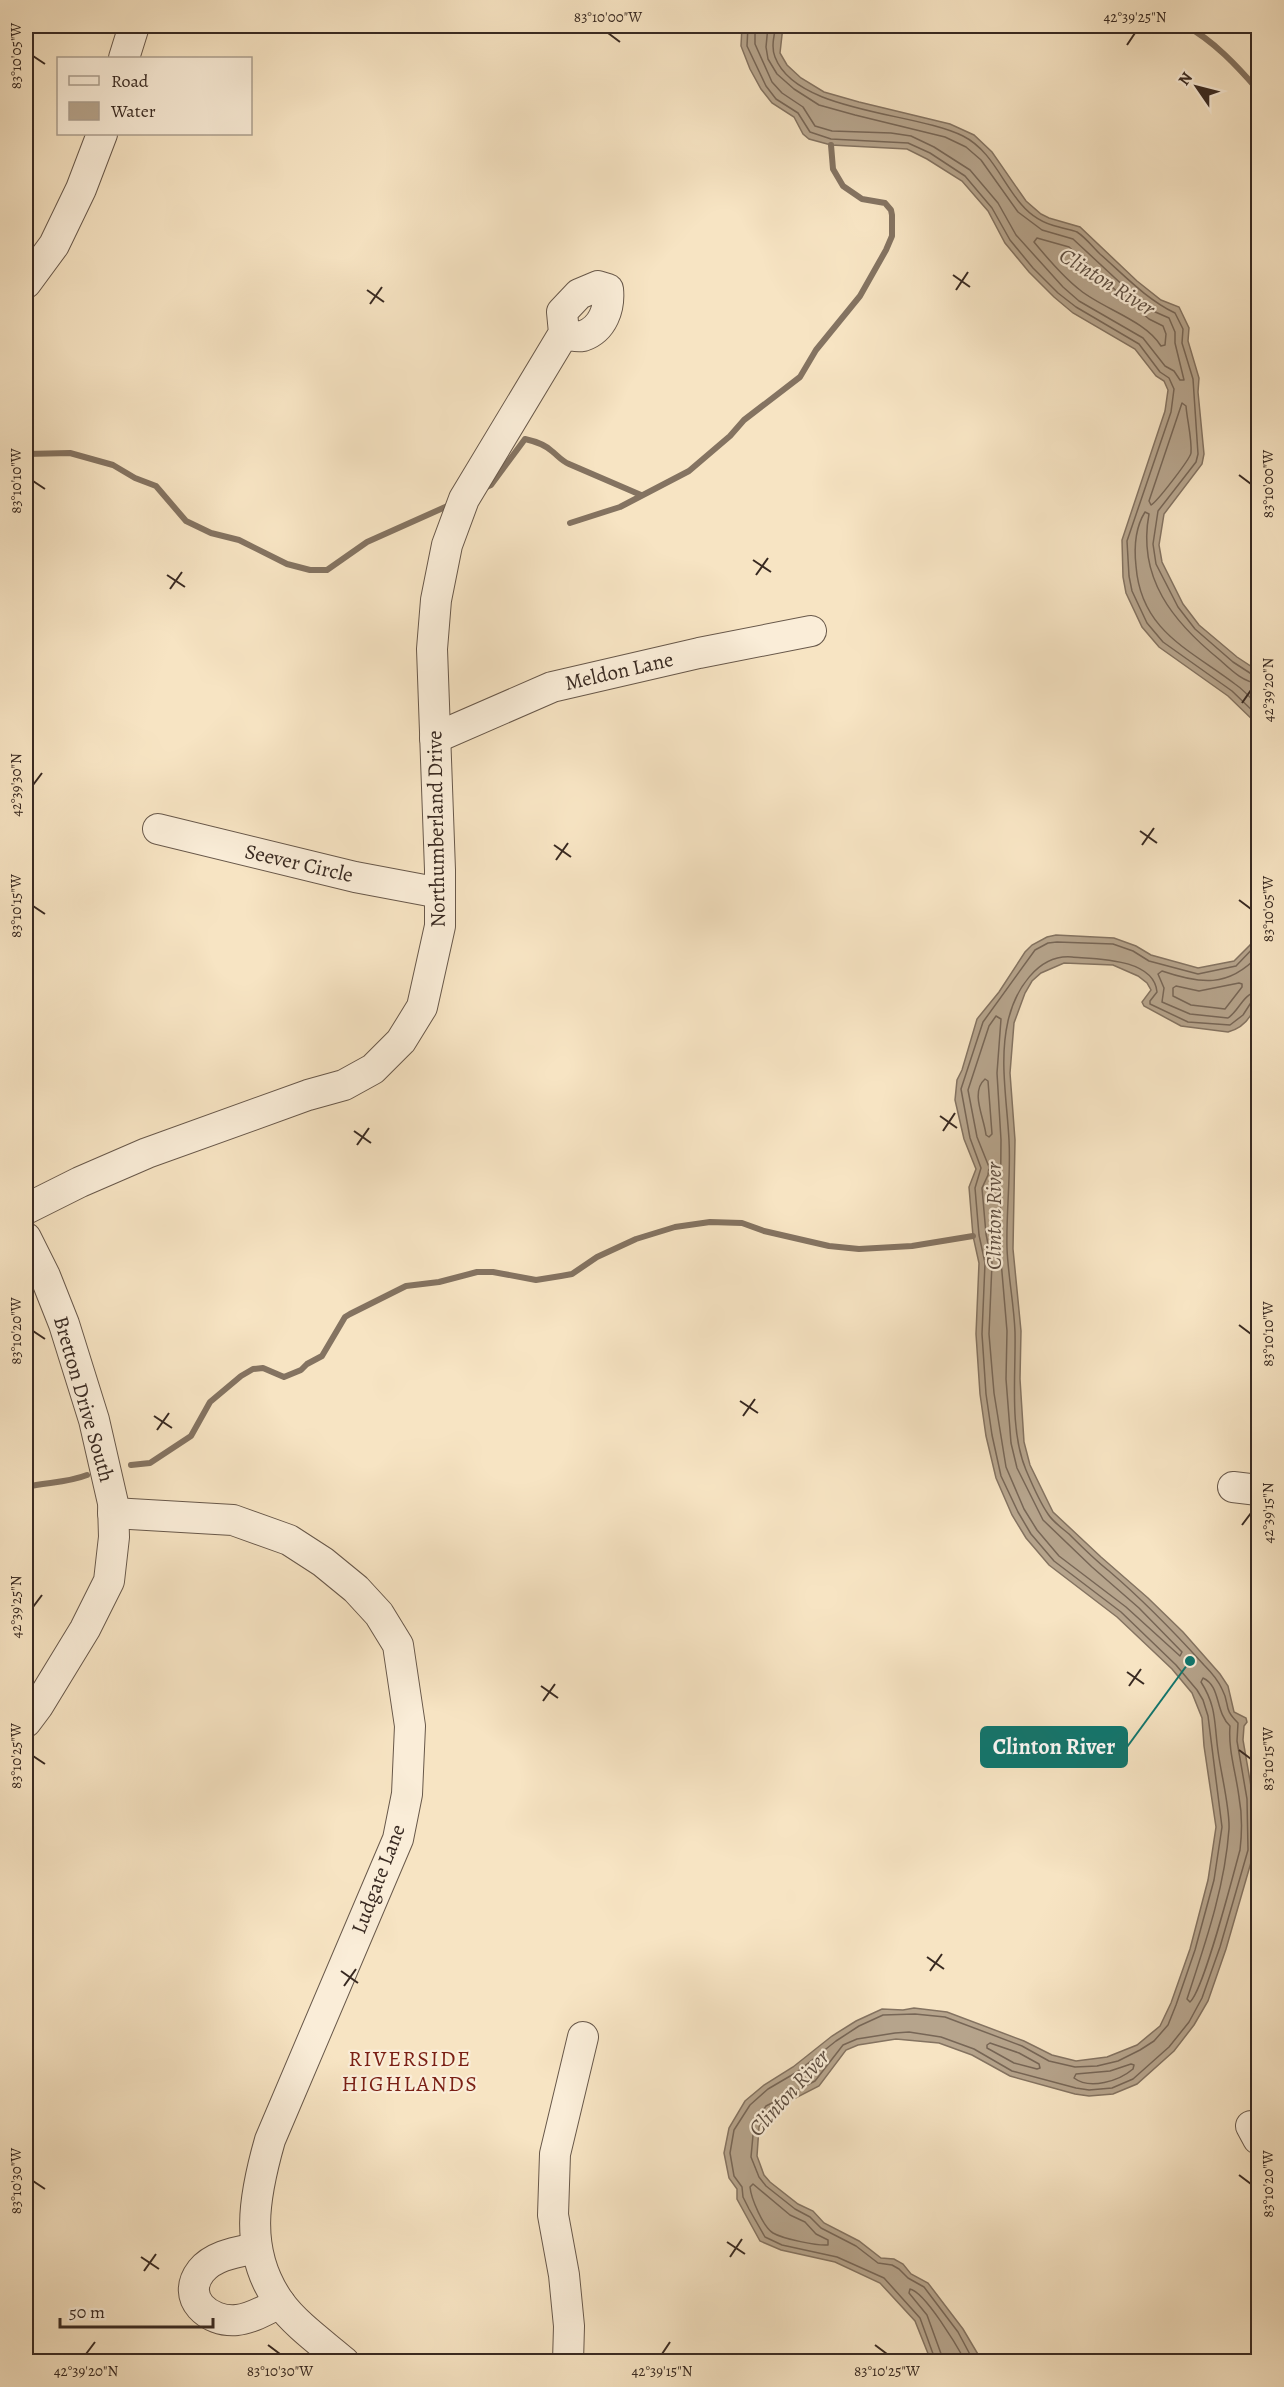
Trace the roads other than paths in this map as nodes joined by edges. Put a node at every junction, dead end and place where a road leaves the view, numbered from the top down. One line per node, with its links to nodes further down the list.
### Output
1 (134, 26): 2 (street)
2 (124, 57)
3 (102, 135): 4 (street)
4 (26, 283)
5 (564, 333): 7 (street, Northumberland Drive)
6 (811, 631): 7 (street, Meldon Lane)
7 (435, 738): 9 (street, Northumberland Drive)
8 (158, 829): 9 (street, Seever Circle)
9 (440, 893): 10 (street, Northumberland Drive)
10 (26, 1209)
11 (26, 1238): 12 (street, Bretton Drive South)
12 (113, 1513): 13 (street, Bretton Drive South); 15 (street, Ludgate Lane)
13 (26, 1722)
14 (584, 2037): 18 (street)
15 (256, 2248): 16 (street, Ludgate Lane); 16 (street)
16 (280, 2304): 17 (street, Ludgate Lane)
17 (344, 2361)
18 (568, 2361)

